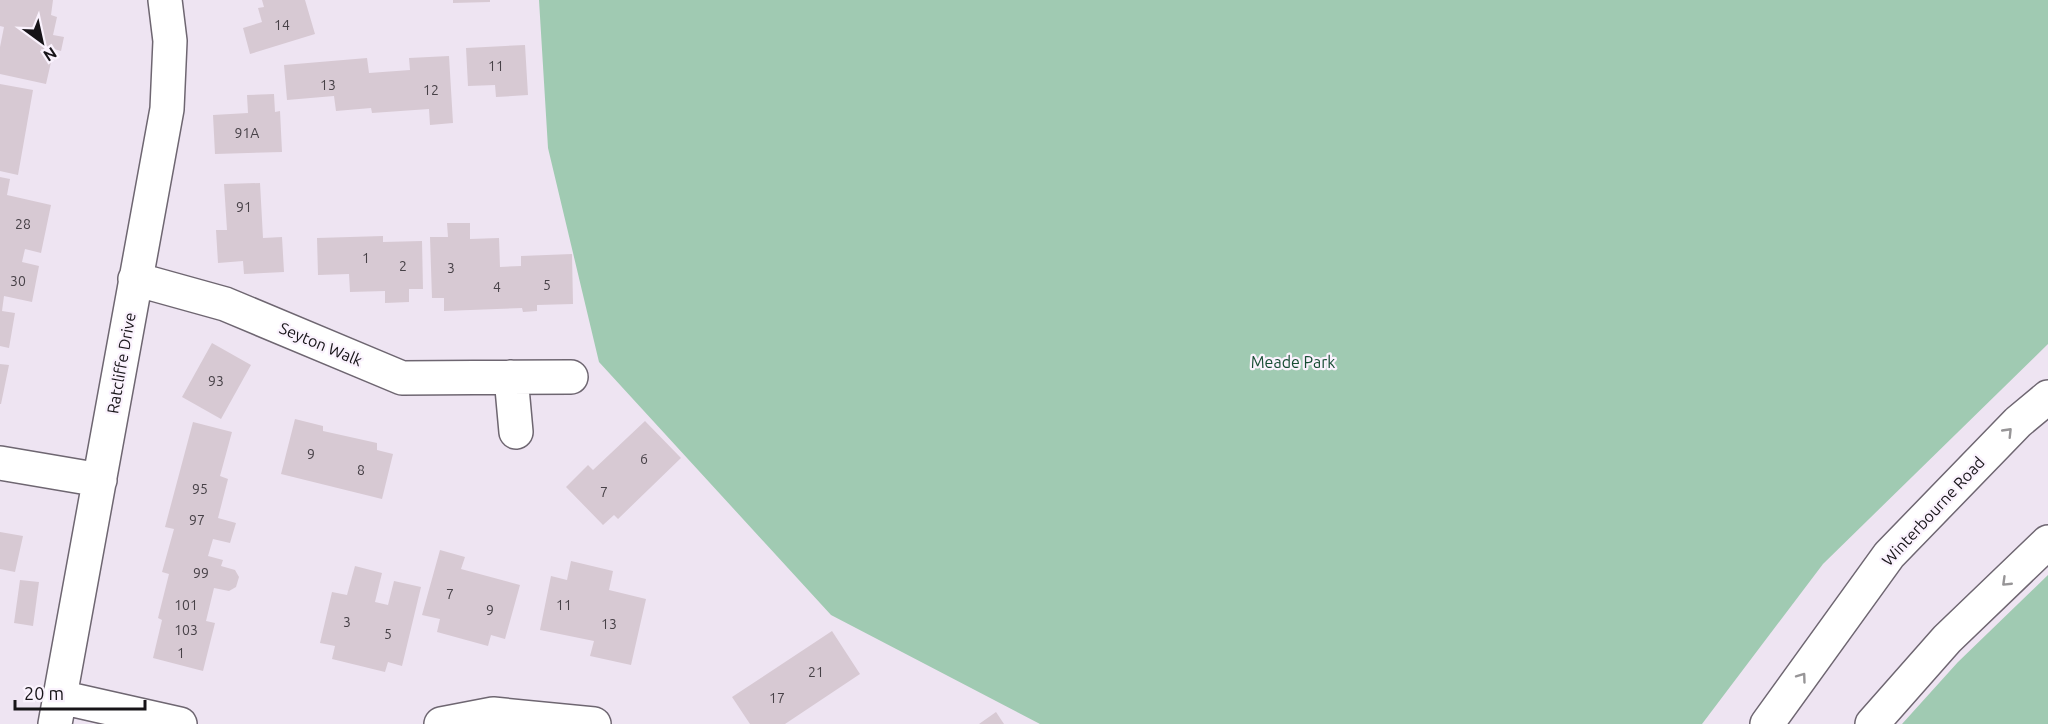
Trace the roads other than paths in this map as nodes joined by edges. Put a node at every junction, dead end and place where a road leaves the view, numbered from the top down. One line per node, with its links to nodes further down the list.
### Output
1 (165, 0): 2 (street, Ratcliffe Drive)
2 (135, 279): 3 (street, Seyton Walk); 8 (street, Ratcliffe Drive)
3 (511, 377): 4 (street, Seyton Walk); 6 (street)
4 (571, 377)
5 (2048, 397): 14 (street, Winterbourne Road, one-way to 5)
6 (516, 432)
7 (0, 463): 8 (street)
8 (100, 480): 10 (street, Ratcliffe Drive)
9 (2048, 542): 15 (street, one-way to 15)
10 (57, 711): 11 (street)
11 (180, 724)
12 (441, 724): 13 (street)
13 (594, 724)
14 (1767, 724)
15 (1872, 724)

